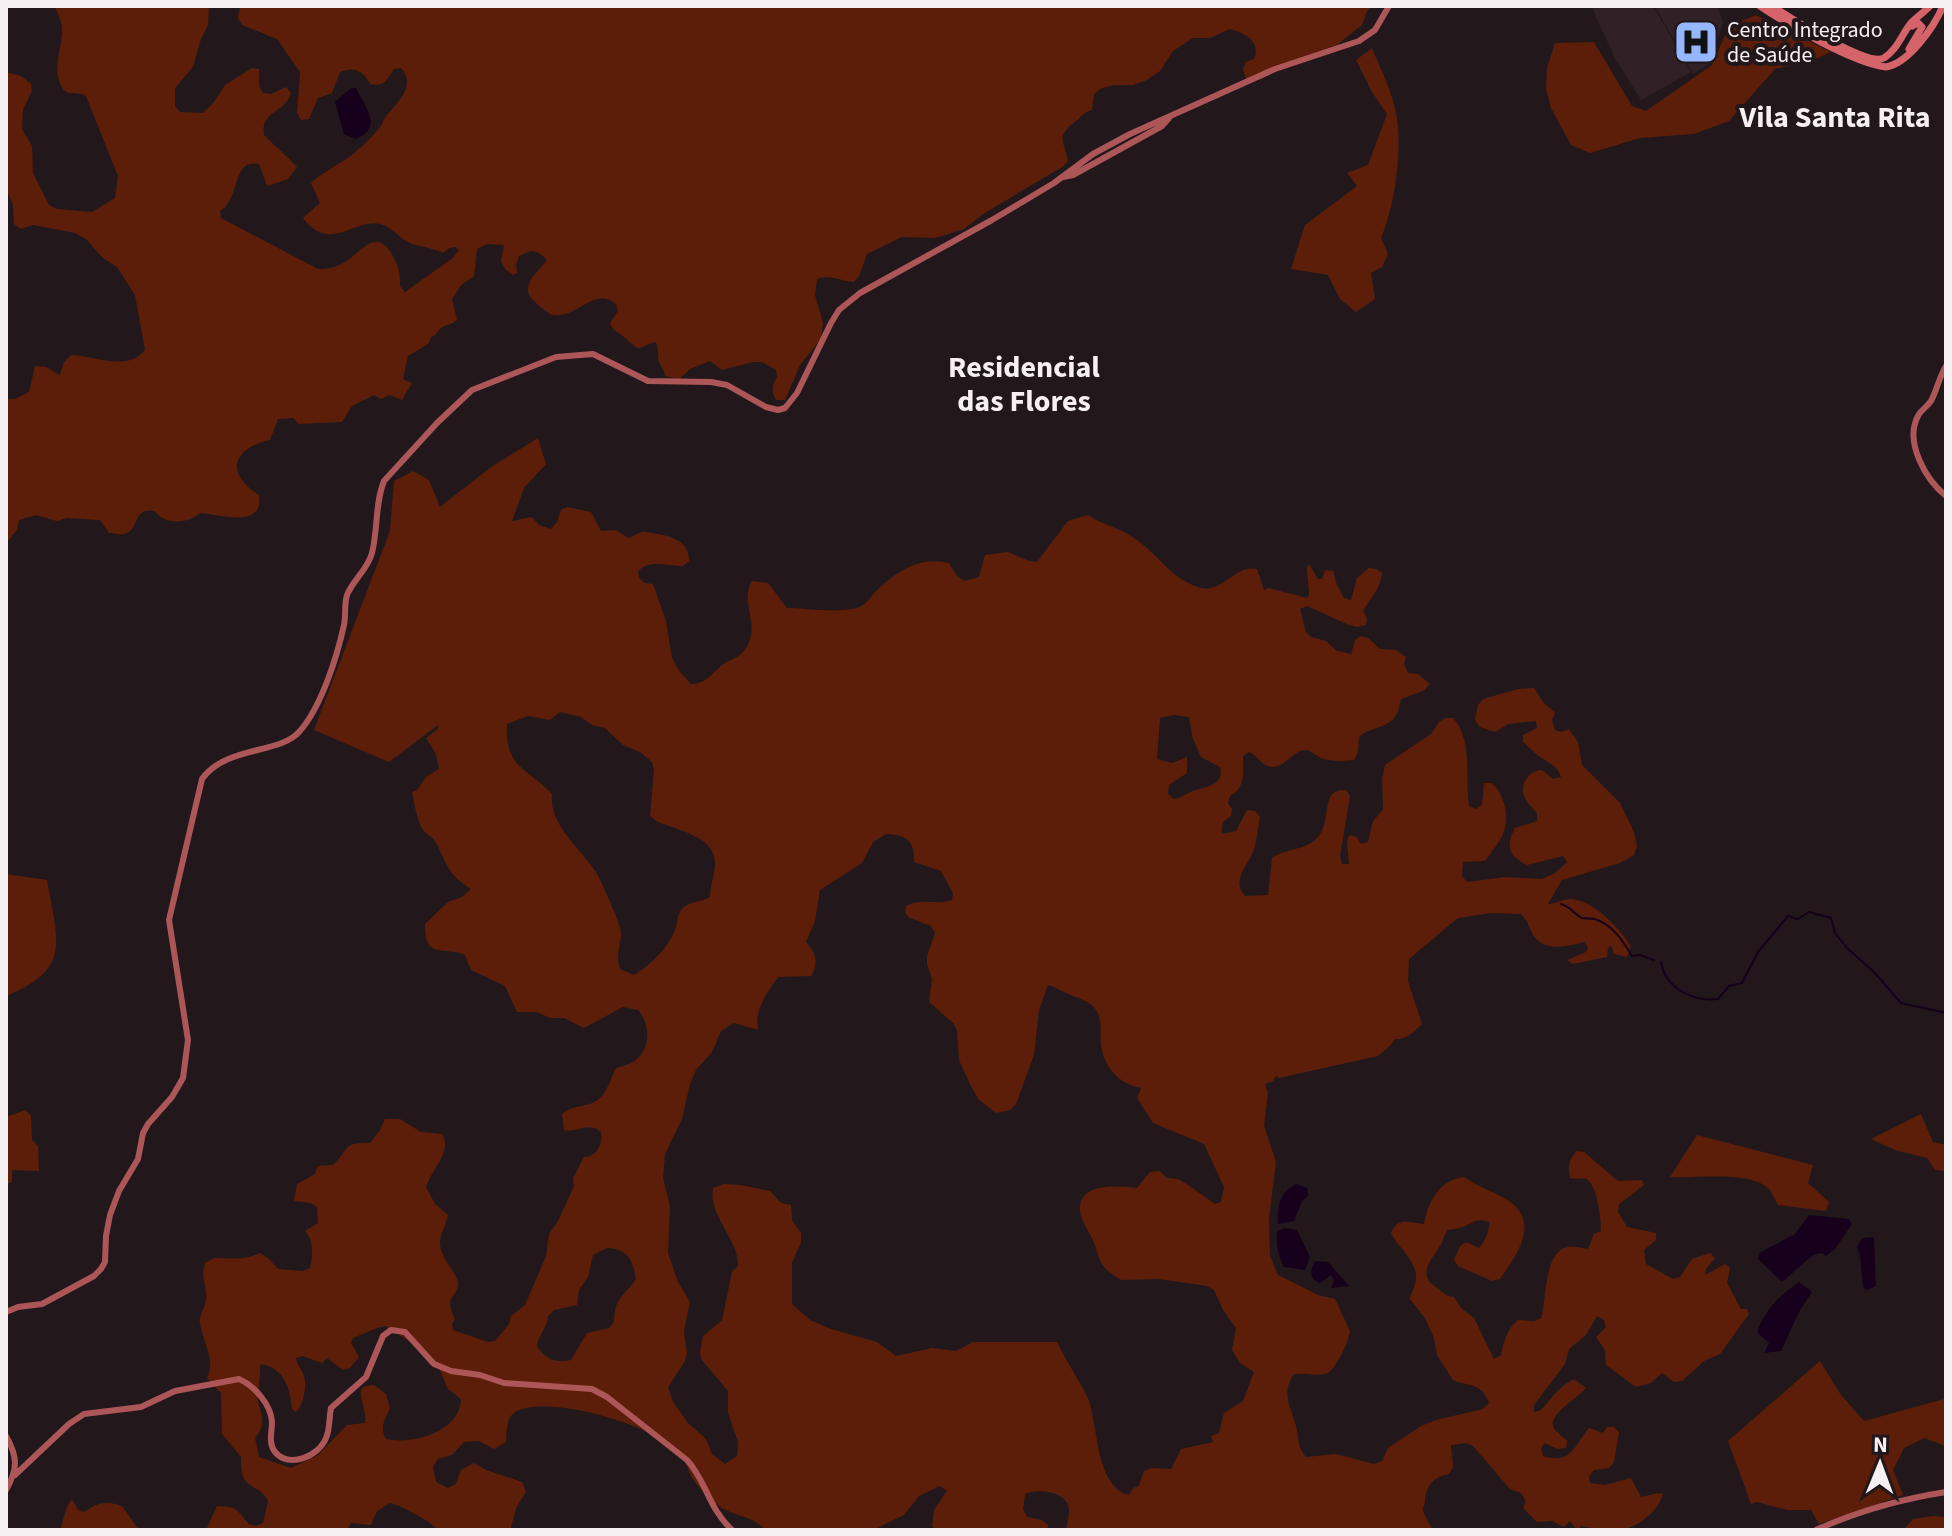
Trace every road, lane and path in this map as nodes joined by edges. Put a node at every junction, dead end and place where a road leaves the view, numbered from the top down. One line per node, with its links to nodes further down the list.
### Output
1 (1389, 6): 10 (street)
2 (1760, 6): 7 (main road)
3 (1772, 6): 6 (main road)
4 (1930, 6): 6 (main road)
5 (1943, 6): 7 (main road)
6 (1901, 38): 7 (main road)
7 (1906, 55)
8 (1946, 366): 9 (street)
9 (1946, 496)
10 (6, 1312)
11 (6, 1436): 12 (street)
12 (15, 1475): 13 (street); 15 (street)
13 (6, 1490)
14 (1946, 1492): 16 (street)
15 (732, 1530)
16 (1816, 1530)

